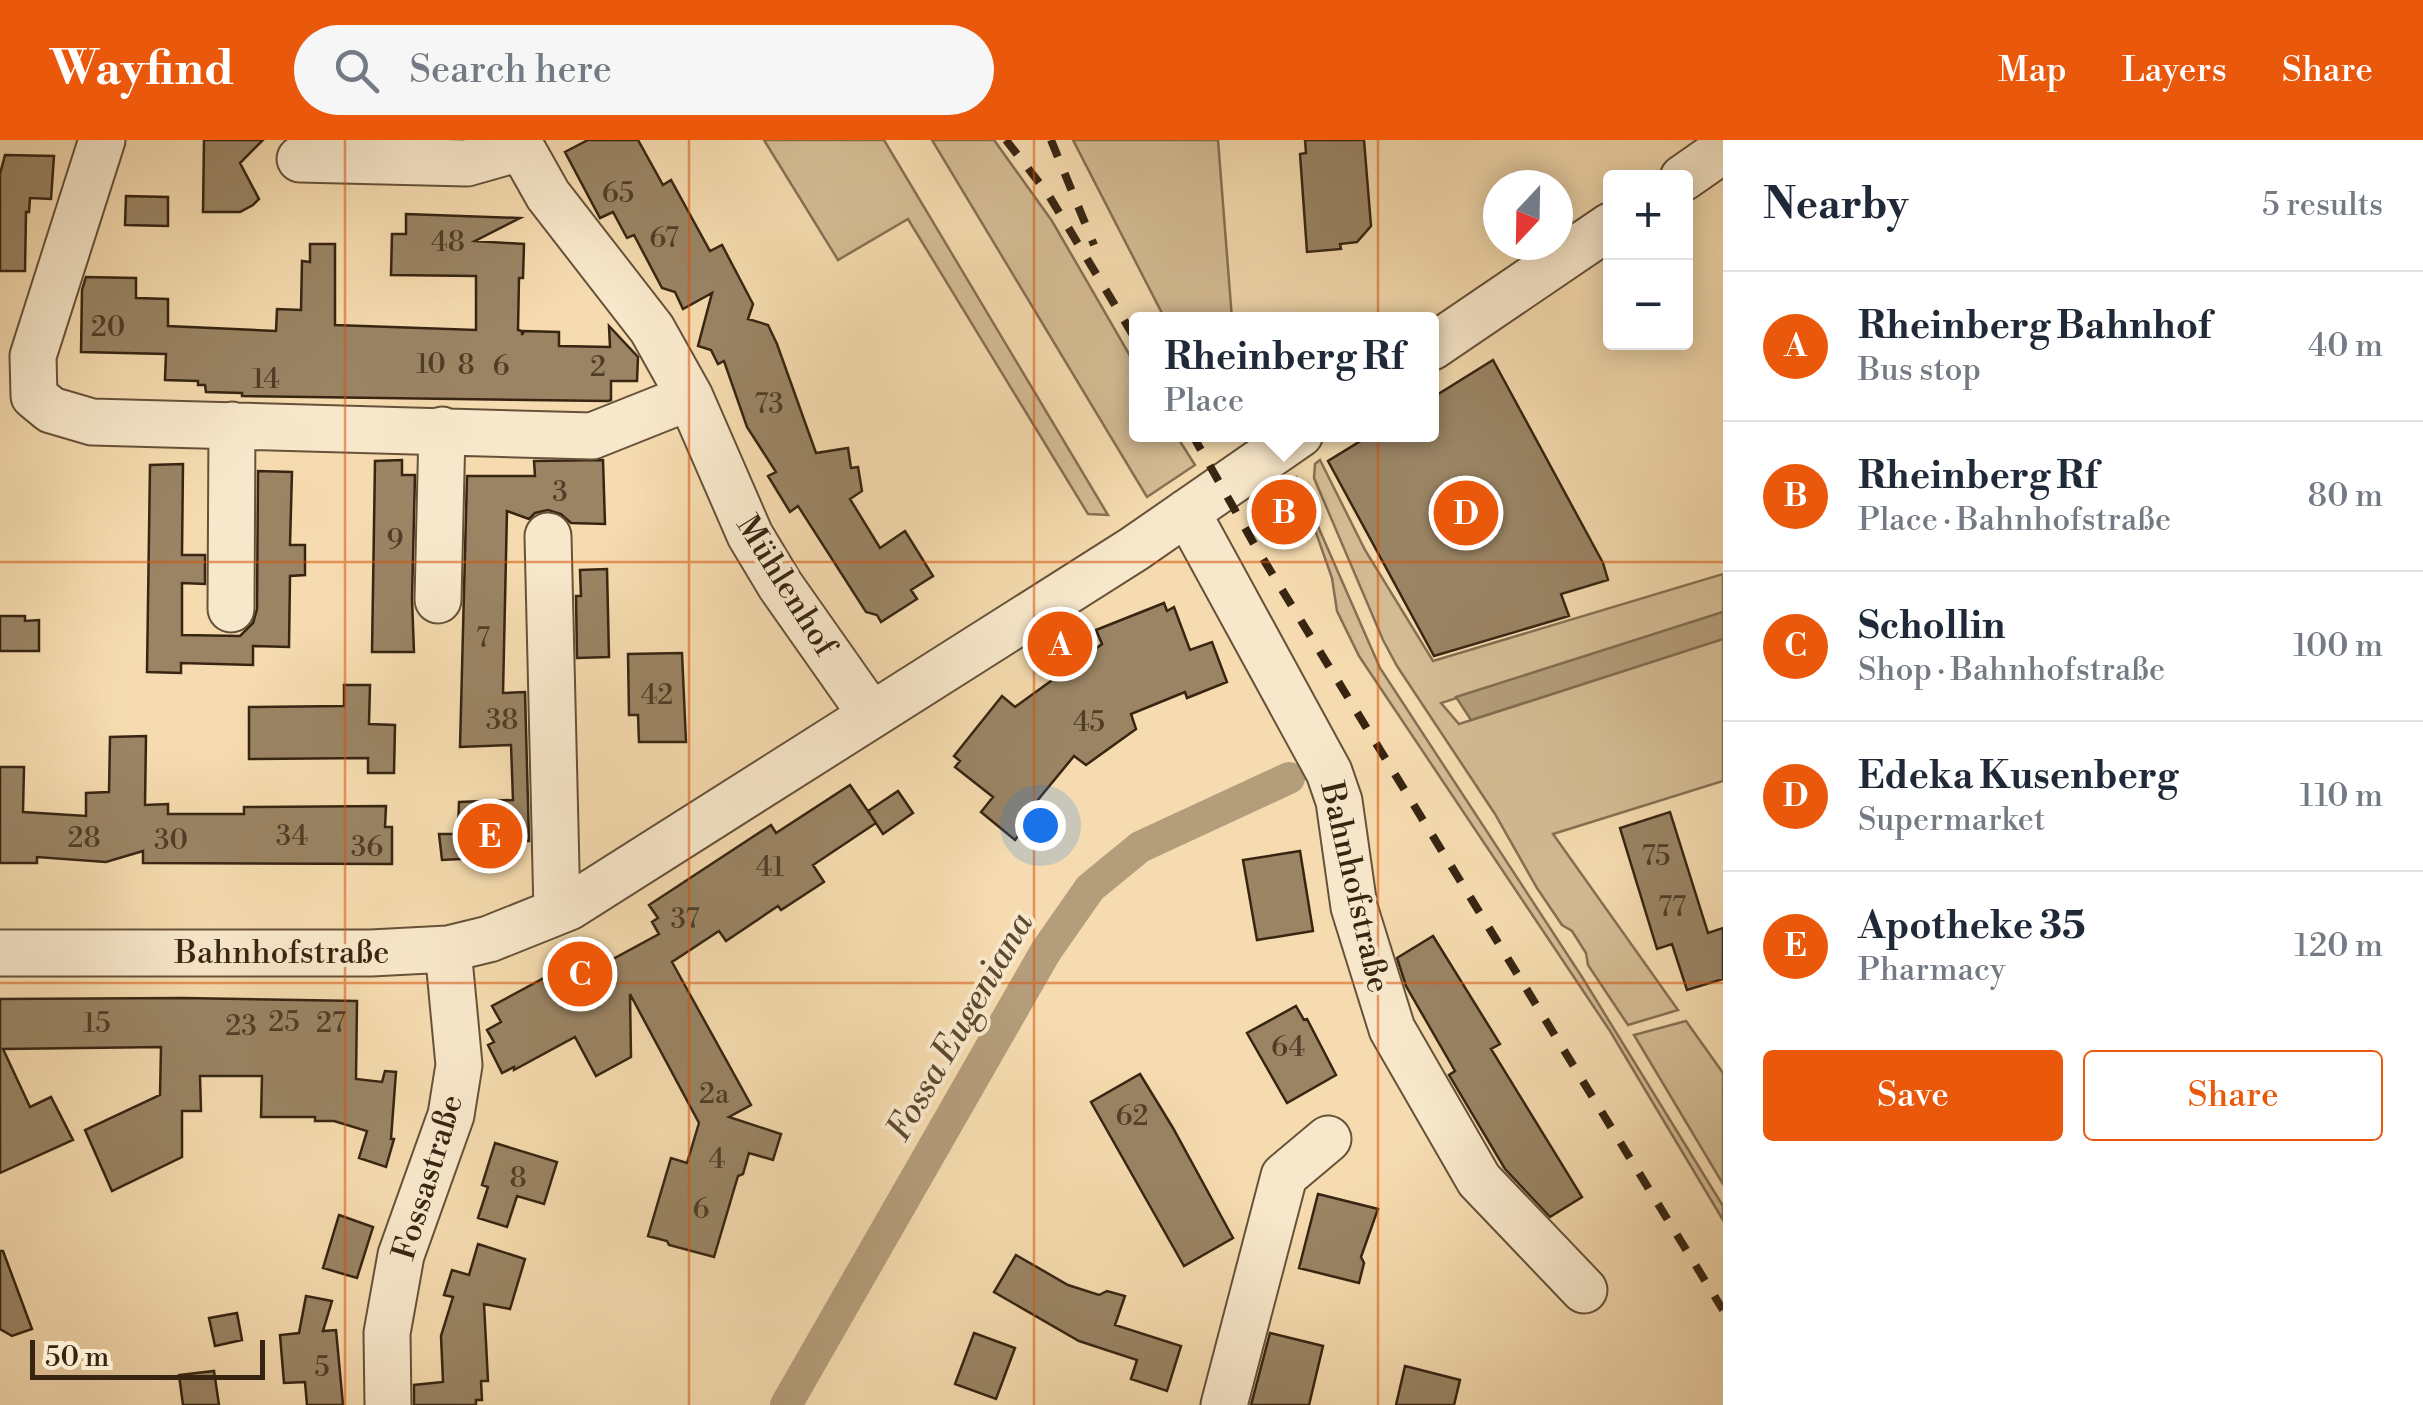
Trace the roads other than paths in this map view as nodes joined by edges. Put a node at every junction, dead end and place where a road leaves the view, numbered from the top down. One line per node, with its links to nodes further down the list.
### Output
1 (102, 140): 9 (street)
2 (519, 144): 4 (street, Mühlenhof); 8 (street, Mühlenhof)
3 (1723, 150): 5 (street)
4 (300, 159)
5 (1693, 171)
6 (1603, 231): 7 (street)
7 (1439, 342)
8 (690, 397): 10 (street); 16 (street, Mühlenhof)
9 (232, 425): 10 (street); 15 (street)
10 (442, 430): 14 (street)
11 (1288, 442): 12 (street, Bahnhofstraße)
12 (1187, 512): 16 (street, Bahnhofstraße); 21 (street, Bahnhofstraße)
13 (548, 536): 17 (street)
14 (438, 600)
15 (231, 609)
16 (870, 714): 17 (street, Bahnhofstraße)
17 (557, 911): 18 (street, Bahnhofstraße)
18 (448, 949): 19 (street, Bahnhofstraße); 22 (street, Fossastraße)
19 (0, 954)
20 (1328, 1139): 23 (street)
21 (1584, 1290)
22 (388, 1405)
23 (1224, 1405)

